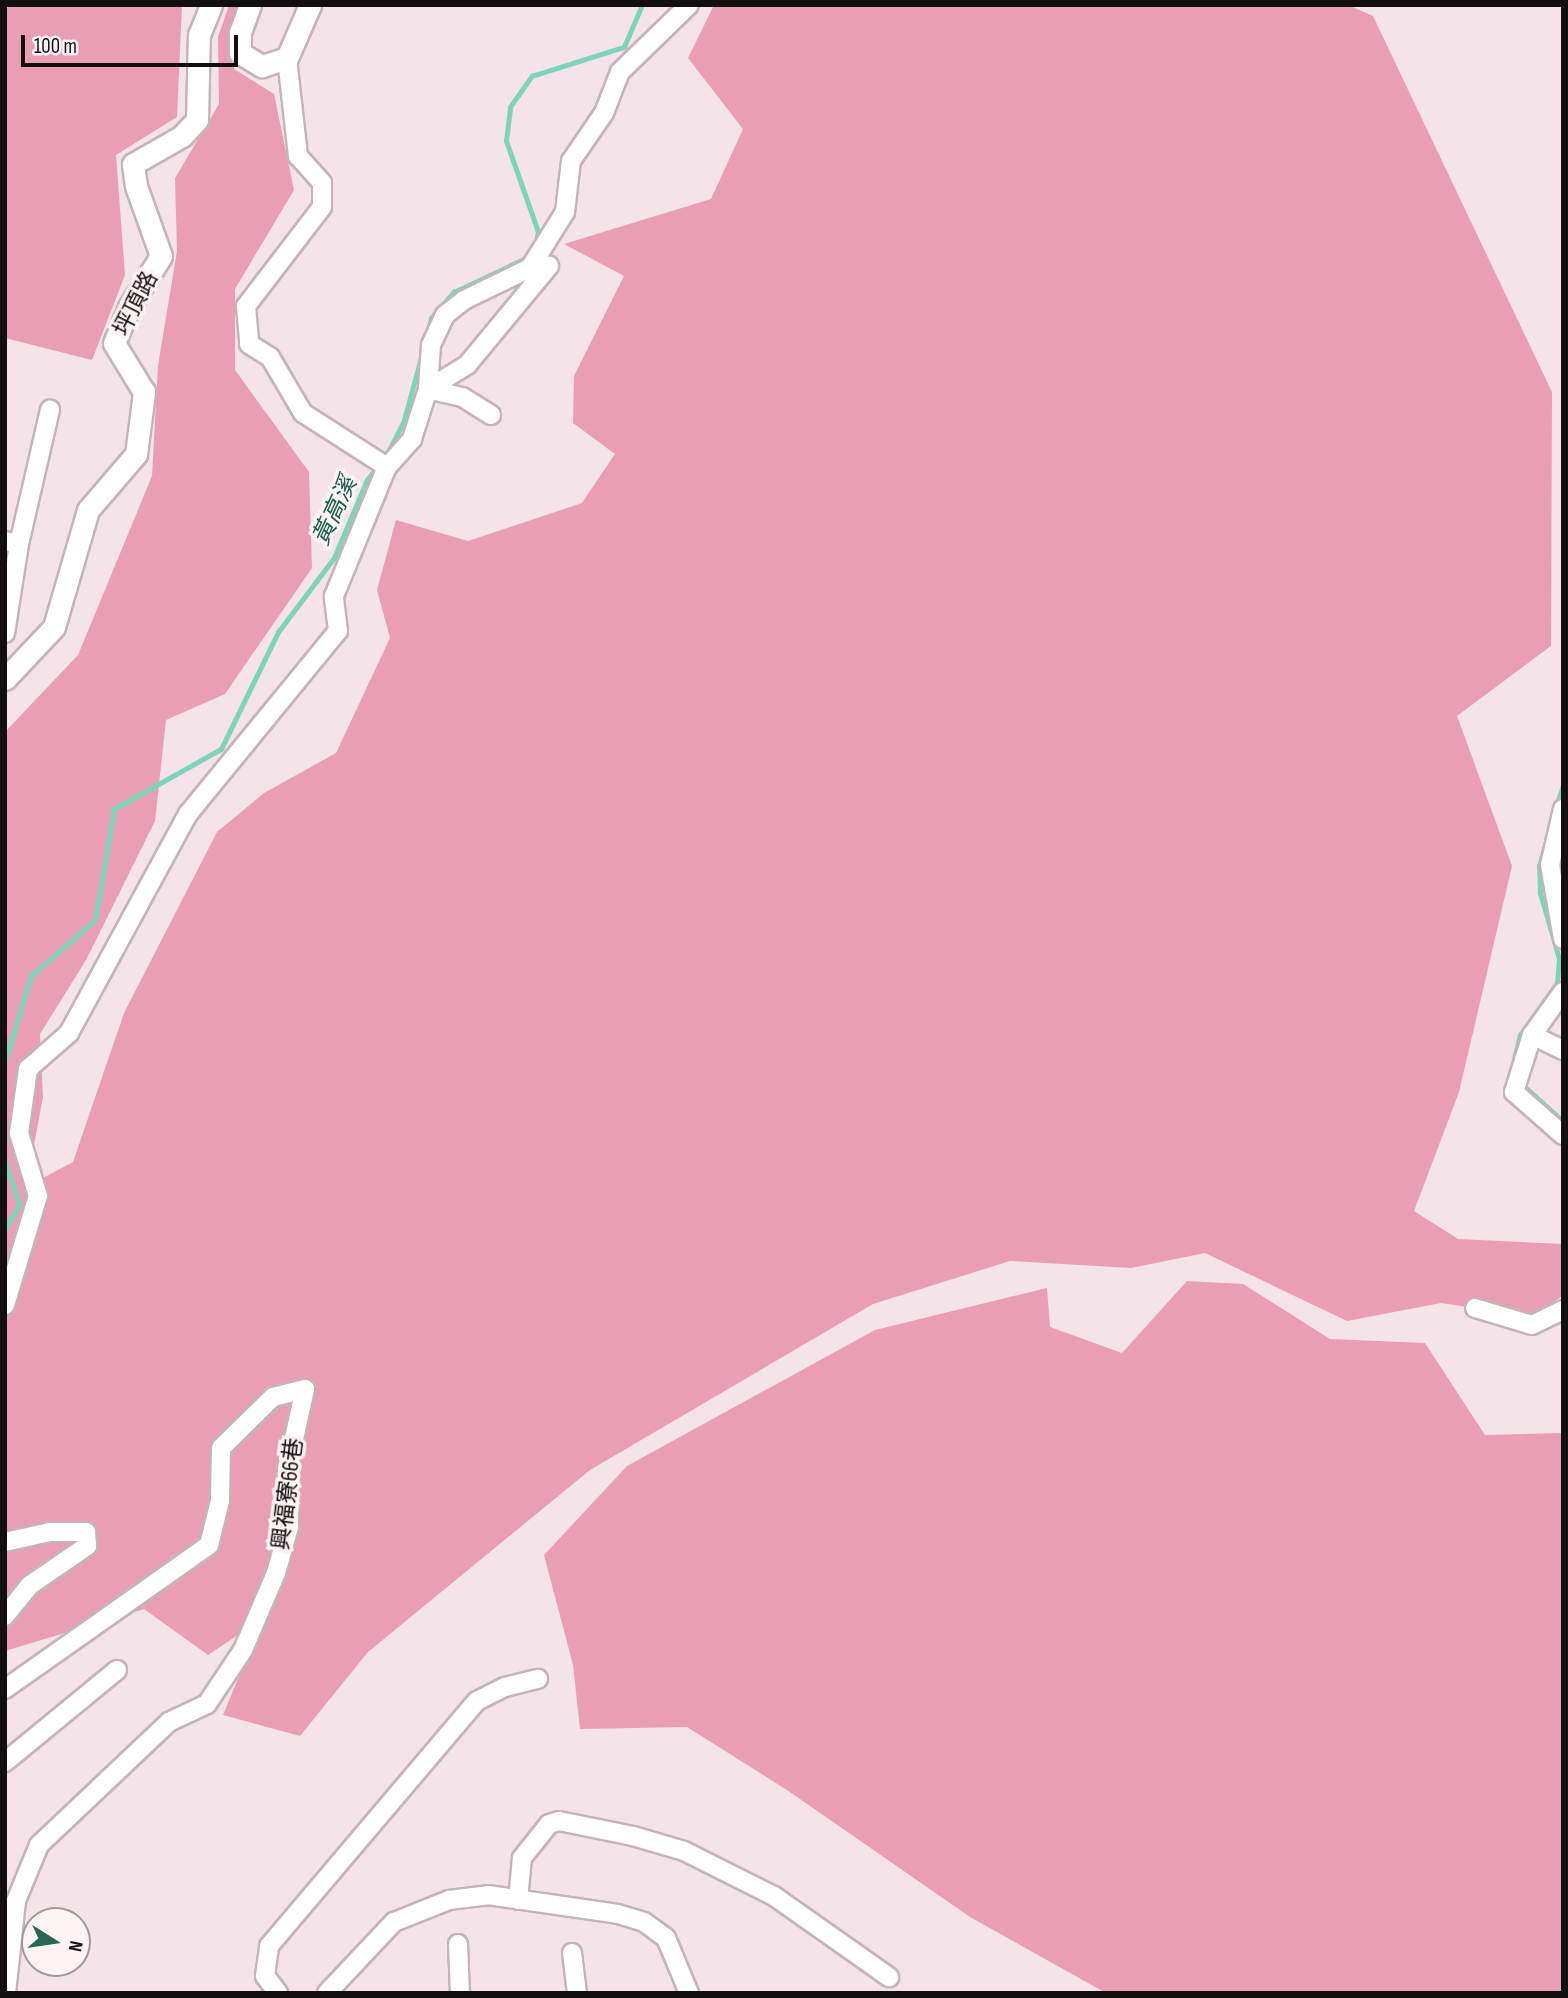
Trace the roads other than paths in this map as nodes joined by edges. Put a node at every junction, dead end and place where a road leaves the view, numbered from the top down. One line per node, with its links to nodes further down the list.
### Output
1 (211, 5): 13 (street, 坪頂路)
2 (250, 5): 5 (street)
3 (310, 5): 5 (street)
4 (690, 5): 7 (street)
5 (287, 58): 10 (street)
6 (549, 266): 7 (street)
7 (428, 389): 9 (street); 10 (street)
8 (50, 410): 11 (street)
9 (491, 415)
10 (387, 467): 20 (street)
11 (12, 542): 12 (street)
12 (5, 634)
13 (5, 679)
14 (1563, 809): 15 (street)
15 (1563, 939)
16 (1563, 992): 17 (street)
17 (1532, 1035): 18 (street); 19 (street)
18 (1563, 1051)
19 (1563, 1135)
20 (5, 1305)
21 (1475, 1307): 22 (street)
22 (1563, 1310)
23 (5, 1542): 24 (street)
24 (5, 1616)
25 (117, 1670): 28 (street)
26 (538, 1679): 34 (street)
27 (5, 1689): 33 (street, 興福寮66巷)
28 (5, 1762)
29 (517, 1900): 32 (street); 35 (street); 38 (street)
30 (458, 1944): 36 (street)
31 (572, 1953): 37 (street)
32 (888, 1977)
33 (6, 1993)
34 (278, 1993)
35 (327, 1993)
36 (460, 1993)
37 (577, 1993)
38 (689, 1993)

